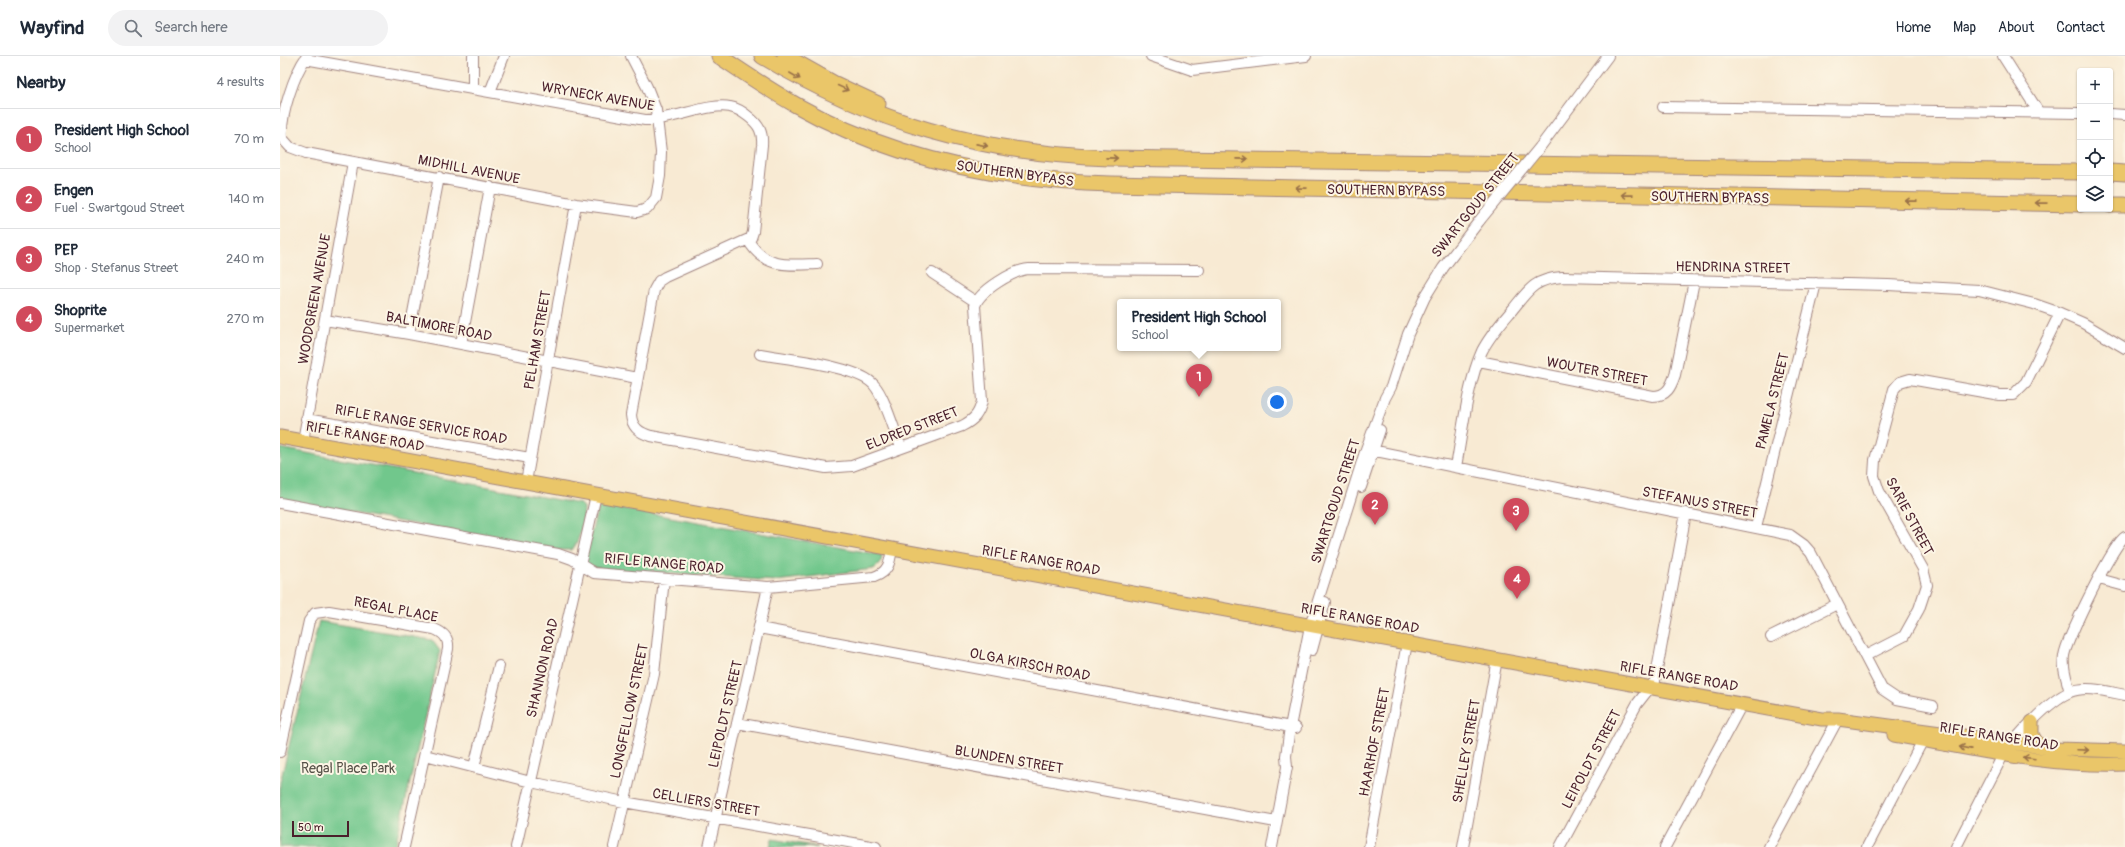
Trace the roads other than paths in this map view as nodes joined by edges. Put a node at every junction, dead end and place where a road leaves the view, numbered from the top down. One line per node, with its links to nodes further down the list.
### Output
1 (473, 56): 14 (street)
2 (504, 56): 15 (street)
3 (631, 56): 21 (street)
4 (707, 56): 13 (highway)
5 (719, 56): 13 (highway, SOUTHERN BYPASS)
6 (762, 56): 22 (highway, SOUTHERN BYPASS, one-way to 22)
7 (785, 56): 22 (highway, one-way to 22)
8 (1151, 56): 9 (street)
9 (1306, 56)
10 (1608, 56): 53 (street, SWARTGOUD STREET, bridge)
11 (2003, 56): 17 (street)
12 (306, 57): 14 (street, WRYNECK AVENUE); 23 (street, MIDHILL AVENUE)
13 (750, 77): 30 (highway, SOUTHERN BYPASS, one-way to 13)
14 (473, 88): 15 (street, WRYNECK AVENUE)
15 (490, 92): 21 (street, WRYNECK AVENUE)
16 (1663, 107): 17 (street)
17 (2038, 111): 18 (street)
18 (2077, 113)
19 (2113, 114): 20 (street)
20 (2125, 115)
21 (659, 121): 29 (street, MIDHILL AVENUE); 33 (street, WRYNECK AVENUE)
22 (961, 140): 24 (highway, SOUTHERN BYPASS, one-way to 24)
23 (353, 162): 27 (street, MIDHILL AVENUE); 41 (street, WOODGREEN AVENUE)
24 (2077, 172)
25 (2113, 172): 26 (highway)
26 (2125, 173)
27 (439, 177): 28 (street, MIDHILL AVENUE); 42 (street)
28 (490, 187): 29 (street, MIDHILL AVENUE); 43 (street)
29 (576, 204): 47 (street, PELHAM STREET)
30 (2077, 204)
31 (2113, 205): 32 (highway)
32 (2125, 205)
33 (748, 240): 34 (street); 48 (street)
34 (817, 264)
35 (1199, 270): 39 (street)
36 (932, 273): 39 (street)
37 (1694, 281): 38 (street, HENDRINA STREET); 46 (street, HENDRINA STREET); 46 (street, WOUTER STREET)
38 (1816, 283): 40 (street, HENDRINA STREET); 60 (street, PAMELA STREET)
39 (976, 302): 52 (street, ELDRED STREET)
40 (2060, 313): 44 (street, HENDRINA STREET); 73 (street, SARIE STREET)
41 (324, 320): 42 (street, BALTIMORE ROAD); 49 (street, WOODGREEN AVENUE)
42 (409, 334): 43 (street, BALTIMORE ROAD)
43 (461, 344): 47 (street, BALTIMORE ROAD)
44 (2125, 348)
45 (760, 354): 52 (street)
46 (1479, 361): 55 (street, HENDRINA STREET)
47 (547, 362): 48 (street, BALTIMORE ROAD); 54 (street, PELHAM STREET)
48 (637, 378): 52 (street, ELDRED STREET)
49 (306, 418): 51 (street, WOODGREEN AVENUE); 54 (street, RIFLE RANGE SERVICE ROAD)
50 (280, 437): 51 (main road, RIFLE RANGE ROAD)
51 (302, 441): 56 (main road, RIFLE RANGE ROAD)
52 (901, 447)
53 (1370, 450): 55 (street, STEFANUS STREET); 69 (street, SWARTGOUD STREET)
54 (530, 458): 56 (street, PELHAM STREET)
55 (1456, 467): 59 (street, STEFANUS STREET)
56 (526, 482): 57 (main road, RIFLE RANGE ROAD)
57 (596, 495): 62 (main road, RIFLE RANGE ROAD); 63 (street, SHANNON ROAD)
58 (280, 503): 63 (street, RIFLE RANGE ROAD)
59 (1686, 513): 60 (street, STEFANUS STREET); 76 (street, LEIPOLDT STREET)
60 (1756, 527): 68 (street, STEFANUS STREET)
61 (2125, 537): 65 (street)
62 (892, 548): 67 (street, RIFLE RANGE ROAD); 69 (main road, RIFLE RANGE ROAD)
63 (579, 564): 64 (street, RIFLE RANGE ROAD); 95 (street, SHANNON ROAD)
64 (664, 579): 67 (street, RIFLE RANGE ROAD); 96 (street, LONGFELLOW STREET)
65 (2099, 579): 66 (street); 77 (street)
66 (2125, 586)
67 (768, 587): 70 (street, LEIPOLDT STREET)
68 (1837, 604): 71 (street); 73 (street, STEFANUS STREET)
69 (1314, 627): 72 (main road, RIFLE RANGE ROAD); 85 (street, SWARTGOUD STREET)
70 (759, 628): 84 (street, LEIPOLDT STREET); 85 (street, OLGA KIRSCH ROAD)
71 (1771, 637)
72 (1407, 643): 74 (main road, RIFLE RANGE ROAD); 105 (street, HAARHOF STREET)
73 (1866, 656): 80 (street, STEFANUS STREET)
74 (1496, 659): 76 (main road, RIFLE RANGE ROAD); 106 (street, SHELLEY STREET)
75 (499, 666): 94 (street)
76 (1650, 687): 79 (main road, RIFLE RANGE ROAD); 107 (street, LEIPOLDT STREET)
77 (2070, 692): 78 (street); 82 (street)
78 (2125, 695)
79 (1742, 704): 81 (main road, RIFLE RANGE ROAD); 108 (street)
80 (1933, 706)
81 (1837, 721): 86 (main road, RIFLE RANGE ROAD); 87 (main road, RIFLE RANGE ROAD); 109 (street)
82 (2032, 722): 87 (street); 88 (main road)
83 (283, 723): 90 (street, REGAL PLACE); 91 (street, REGAL PLACE)
84 (737, 723): 97 (street, LEIPOLDT STREET); 98 (street, BLUNDEN STREET)
85 (1293, 728): 98 (street, SWARTGOUD STREET)
86 (1923, 740): 92 (main road, RIFLE RANGE ROAD, one-way to 86); 110 (street)
87 (2012, 742): 88 (main road, RIFLE RANGE ROAD); 92 (street)
88 (2039, 746): 89 (main road, RIFLE RANGE ROAD, one-way to 89)
89 (2125, 751)
90 (280, 752)
91 (425, 755): 94 (street, CELLIERS STREET); 99 (street, REGAL PLACE)
92 (2003, 755): 93 (main road, RIFLE RANGE ROAD, one-way to 92); 111 (street)
93 (2125, 764)
94 (474, 767): 95 (street, CELLIERS STREET)
95 (531, 782): 96 (street, CELLIERS STREET); 100 (street, SHANNON ROAD)
96 (624, 802): 97 (street, CELLIERS STREET); 101 (street, LONGFELLOW STREET)
97 (716, 817): 102 (street, LEIPOLDT STREET); 103 (street, CELLIERS STREET)
98 (1276, 822): 104 (street, SWARTGOUD STREET)
99 (404, 847)
100 (516, 847)
101 (614, 847)
102 (708, 847)
103 (876, 847)
104 (1272, 847)
105 (1369, 847)
106 (1463, 847)
107 (1560, 847)
108 (1665, 847)
109 (1769, 847)
110 (1867, 847)
111 (1956, 847)

